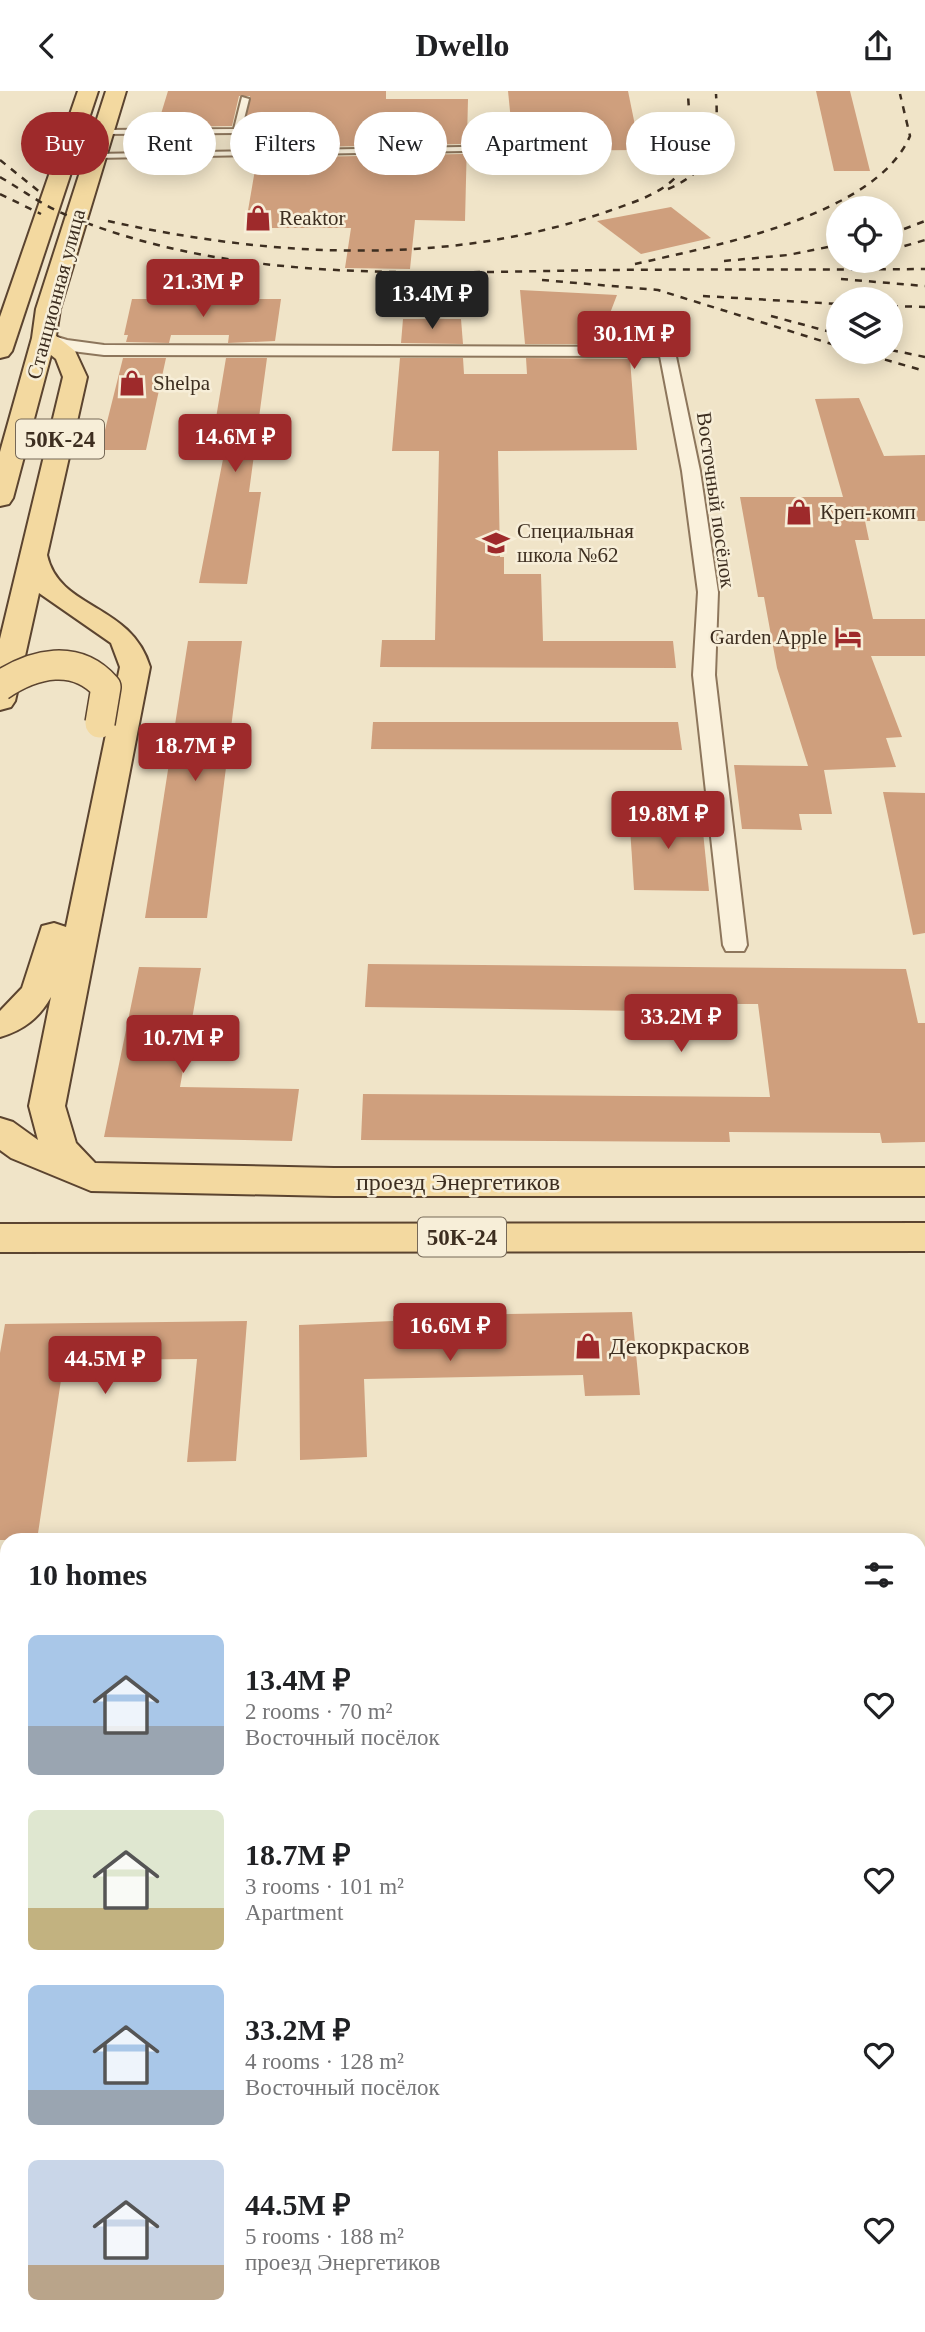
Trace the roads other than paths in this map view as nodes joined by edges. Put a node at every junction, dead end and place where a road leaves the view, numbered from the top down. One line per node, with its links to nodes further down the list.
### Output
1 (88, 91): 10 (main road, Станционная улица)
2 (116, 91): 4 (main road, Станционная улица)
3 (245, 99): 5 (lane)
4 (109, 113)
5 (109, 132)
6 (460, 149): 7 (lane)
7 (109, 156)
8 (89, 175): 9 (main road, Станционная улица)
9 (59, 273): 10 (main road); 12 (main road, Станционная улица)
10 (26, 274): 11 (main road); 13 (main road, Станционная улица)
11 (0, 306)
12 (44, 338): 14 (main road, Станционная улица); 15 (main road, 50К-24); 18 (street, Восточный посёлок)
13 (0, 351)
14 (0, 498)
15 (33, 552): 17 (main road); 21 (main road)
16 (0, 686): 19 (main road, bridge)
17 (0, 701)
18 (735, 945)
19 (0, 1025)
20 (1, 1131): 21 (main road, проезд Энергетиков / 50К-24)
21 (82, 1173): 22 (main road, проезд Энергетиков / 50К-24)
22 (925, 1182)
23 (925, 1237): 24 (main road, 50К-24)
24 (0, 1238)

